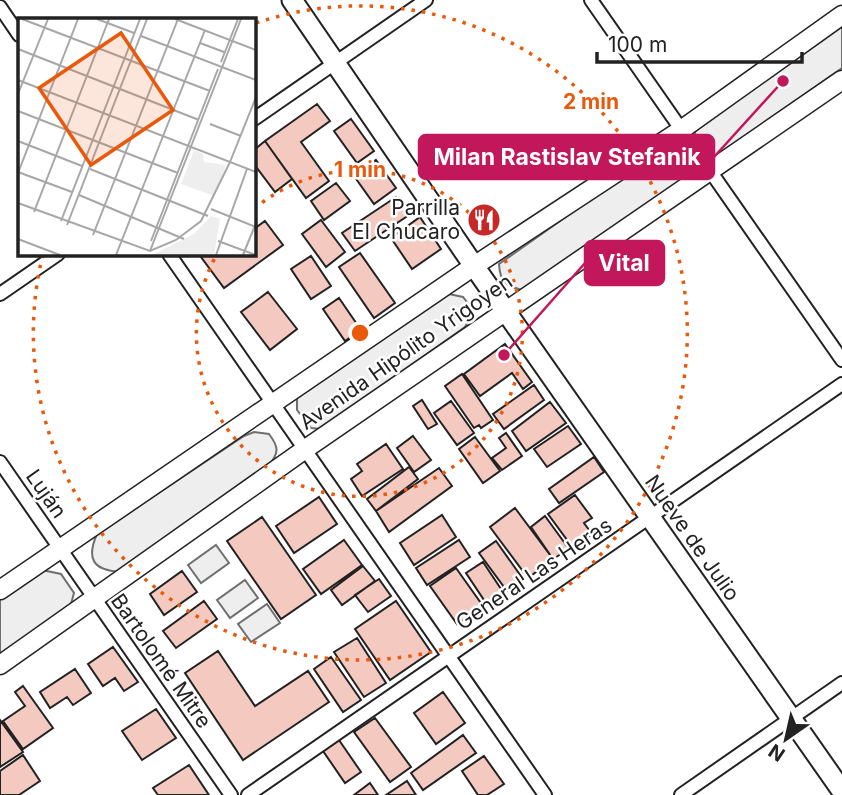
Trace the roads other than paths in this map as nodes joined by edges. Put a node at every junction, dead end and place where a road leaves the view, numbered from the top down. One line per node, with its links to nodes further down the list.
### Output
1 (292, 0): 7 (main road, Nueve de Julio)
2 (426, 0): 7 (street)
3 (591, 0): 10 (street)
4 (0, 7): 6 (street)
5 (842, 15): 10 (main road, Avenida Hipólito Yrigoyen)
6 (18, 34)
7 (335, 63): 9 (street); 14 (main road, Nueve de Julio)
8 (842, 80): 11 (main road, Avenida Hipólito Yrigoyen)
9 (256, 118)
10 (681, 130): 11 (street); 14 (main road, Avenida Hipólito Yrigoyen)
11 (710, 172): 16 (main road, Avenida Hipólito Yrigoyen); 17 (street)
12 (55, 256): 15 (street)
13 (170, 256): 19 (street)
14 (474, 266): 16 (main road, Nueve de Julio); 19 (main road, Avenida Hipólito Yrigoyen)
15 (0, 293)
16 (506, 310): 20 (main road, Avenida Hipólito Yrigoyen); 22 (main road, Nueve de Julio)
17 (842, 360)
18 (842, 384): 22 (street, General Las Heras)
19 (272, 404): 20 (street); 23 (main road, Avenida Hipólito Yrigoyen)
20 (304, 450): 25 (main road, Avenida Hipólito Yrigoyen); 26 (street)
21 (0, 462): 23 (street, Luján)
22 (650, 518): 26 (street, General Las Heras); 29 (main road, Nueve de Julio)
23 (60, 548): 24 (main road, Avenida Hipólito Yrigoyen); 25 (street, Bartolomé Mitre)
24 (0, 590)
25 (95, 599): 27 (main road, Avenida Hipólito Yrigoyen); 31 (street, Bartolomé Mitre)
26 (447, 657): 32 (street, General Las Heras); 33 (street)
27 (0, 665)
28 (842, 683): 29 (street)
29 (792, 718): 30 (main road, Nueve de Julio); 34 (street)
30 (842, 791)
31 (231, 795)
32 (248, 795)
33 (545, 795)
34 (681, 795)

